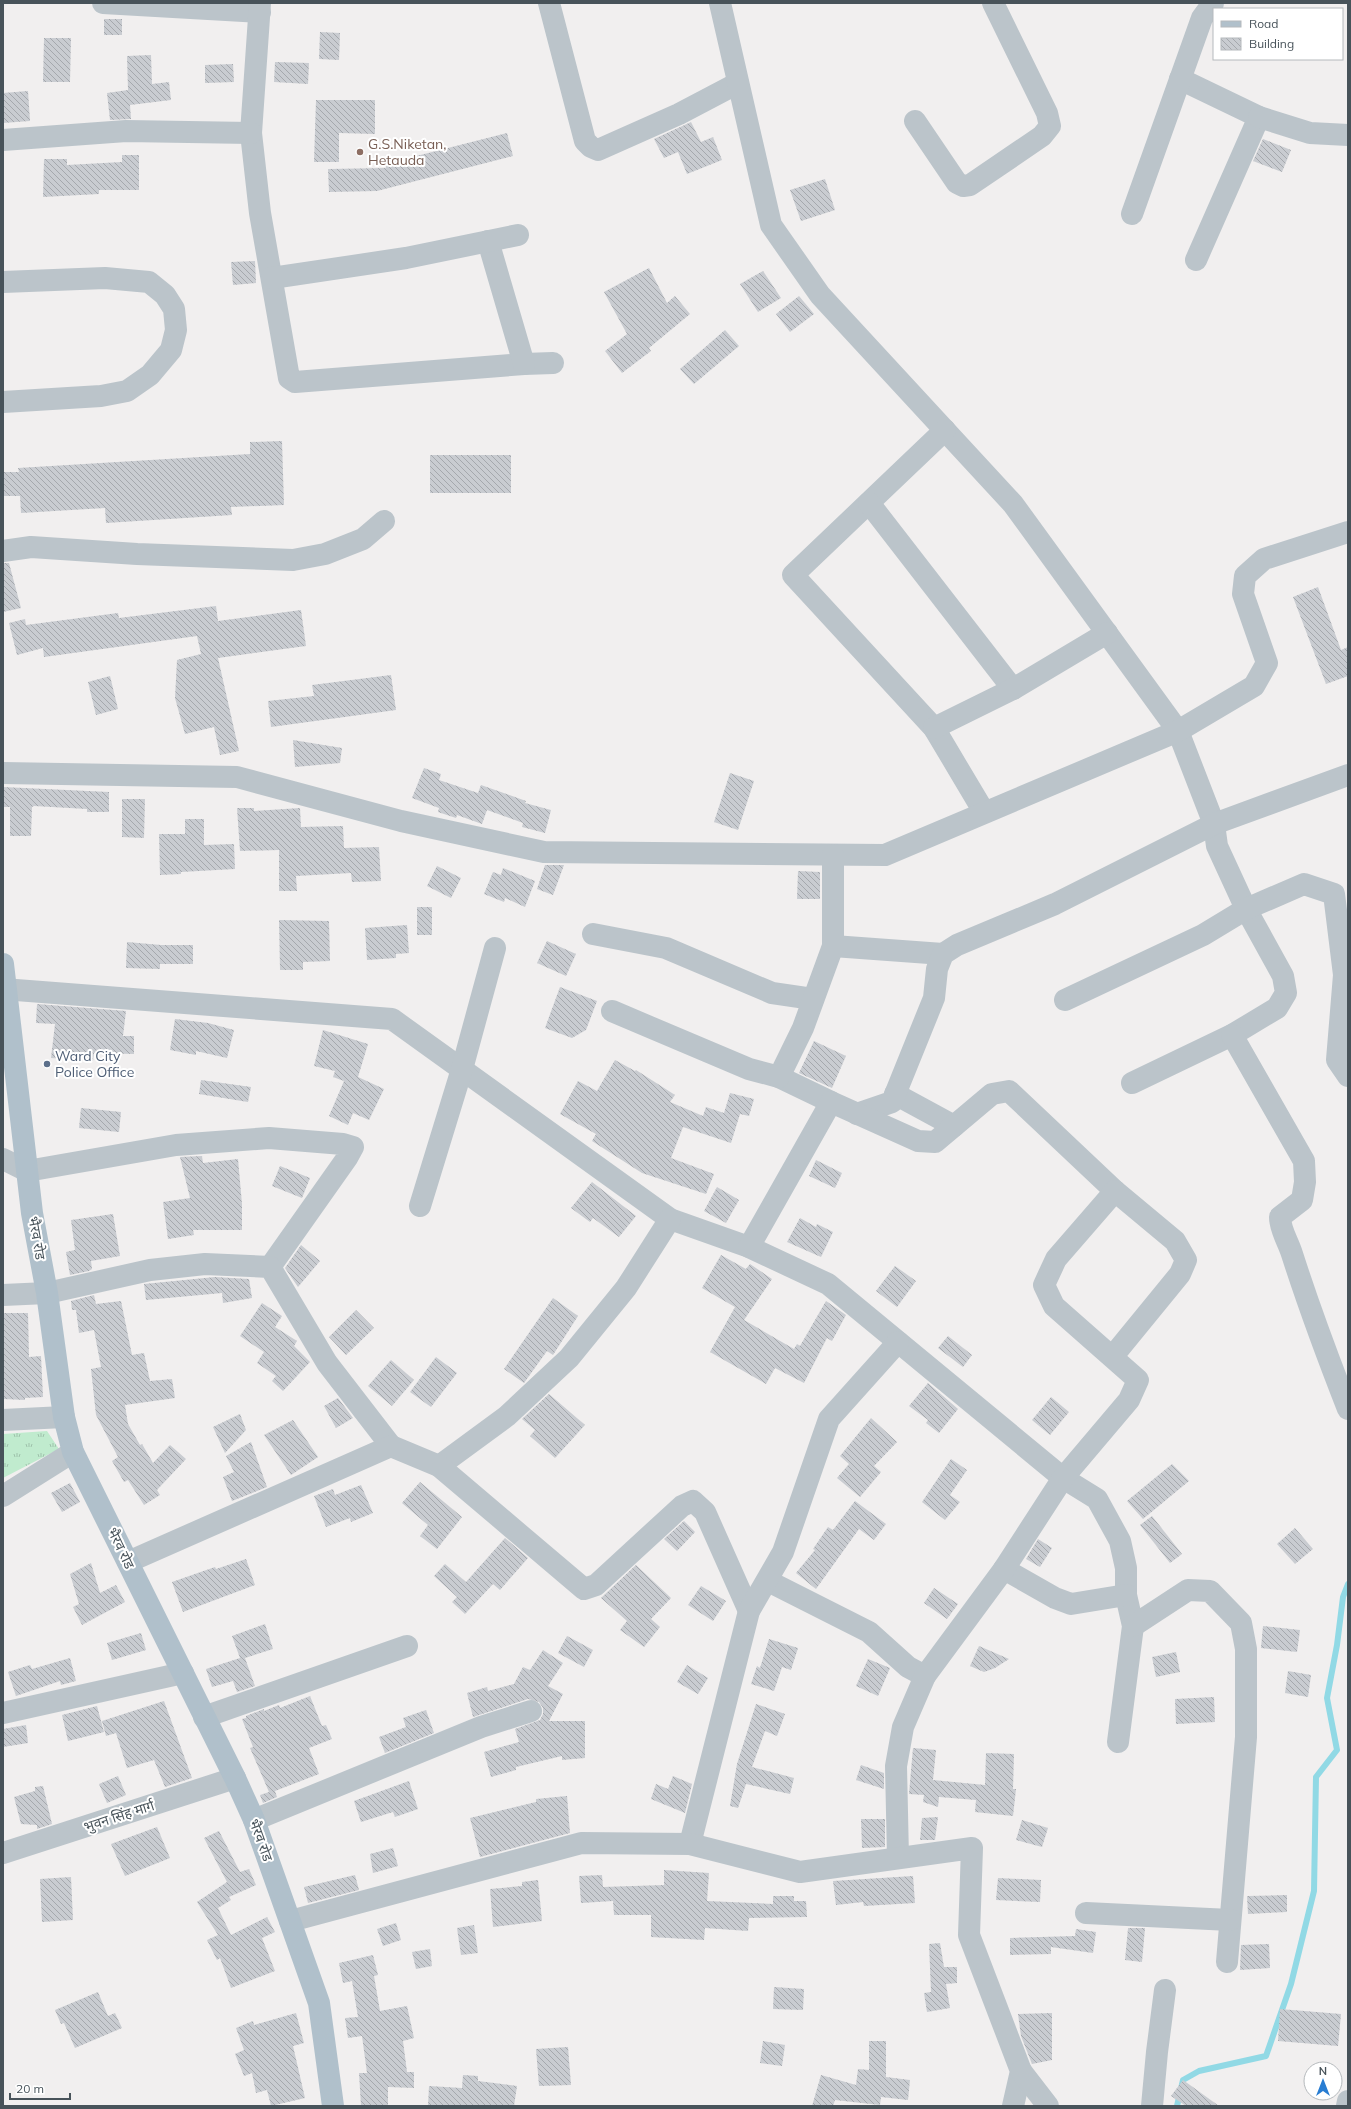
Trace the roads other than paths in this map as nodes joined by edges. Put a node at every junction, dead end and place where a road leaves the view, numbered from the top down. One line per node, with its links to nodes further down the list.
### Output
1 (103, 3): 6 (street)
2 (548, 3): 8 (street)
3 (720, 3): 8 (street)
4 (993, 3): 10 (street)
5 (1213, 3): 7 (street)
6 (260, 8): 11 (street)
7 (1180, 79): 9 (street); 14 (street)
8 (738, 83): 23 (street)
9 (1259, 117): 12 (street); 17 (street)
10 (915, 121)
11 (251, 133): 13 (street); 18 (street)
12 (1348, 135)
13 (3, 140)
14 (1132, 214)
15 (518, 235): 16 (street)
16 (488, 241): 18 (street); 21 (street)
17 (1196, 260)
18 (272, 278): 21 (street)
19 (3, 282): 22 (street)
20 (553, 363): 21 (street)
21 (524, 364)
22 (3, 402)
23 (945, 430): 24 (street); 28 (street)
24 (869, 503): 29 (street); 30 (street)
25 (384, 521): 27 (street)
26 (1348, 532): 31 (street)
27 (3, 551)
28 (1107, 633): 29 (street); 31 (street)
29 (1013, 689): 30 (street)
30 (934, 728): 34 (street)
31 (1178, 731): 34 (street); 35 (street)
32 (3, 773): 36 (street)
33 (1348, 775): 35 (street)
34 (984, 812): 36 (street)
35 (1214, 824): 37 (street); 41 (street)
36 (833, 855): 39 (street)
37 (1246, 908): 45 (street); 47 (street); 49 (street)
38 (593, 934): 44 (street)
39 (833, 946): 41 (street); 44 (street)
40 (495, 948): 48 (street)
41 (943, 954): 52 (street)
42 (3, 964): 43 (main road, भैरव रोड)
43 (5, 989): 48 (street); 57 (main road, भैरव रोड)
44 (813, 999): 50 (street)
45 (1065, 1000)
46 (612, 1011): 50 (street)
47 (1232, 1035): 51 (street); 67 (street)
48 (462, 1069): 59 (street); 60 (street)
49 (1348, 1076)
50 (779, 1077): 53 (street)
51 (1132, 1083)
52 (895, 1094): 54 (street); 55 (street)
53 (831, 1102): 54 (street); 61 (street)
54 (857, 1114): 55 (street)
55 (954, 1126): 58 (street)
56 (3, 1159): 57 (street)
57 (27, 1171): 62 (street); 63 (main road, भैरव रोड)
58 (1115, 1191): 66 (street); 66 (street)
59 (420, 1206)
60 (670, 1219): 61 (street); 72 (street)
61 (749, 1247): 65 (street)
62 (270, 1267): 63 (street); 70 (street)
63 (47, 1293): 64 (street); 68 (main road, भैरव रोड)
64 (3, 1295)
65 (898, 1342): 73 (street); 77 (street)
66 (1114, 1356): 73 (street)
67 (1348, 1409)
68 (64, 1417): 69 (street); 71 (main road, भैरव रोड)
69 (3, 1420)
70 (391, 1446): 72 (street); 75 (street)
71 (73, 1452): 74 (street); 75 (main road, भैरव रोड)
72 (439, 1466): 79 (street)
73 (1063, 1478): 76 (street); 78 (street)
74 (3, 1496)
75 (128, 1562): 82 (main road, भैरव रोड)
76 (1004, 1569): 78 (street); 83 (street)
77 (768, 1581): 79 (street); 83 (street)
78 (1126, 1595): 80 (street)
79 (749, 1611): 90 (street)
80 (1133, 1626): 87 (street); 94 (street)
81 (407, 1646): 86 (street)
82 (183, 1673): 85 (street); 86 (main road, भैरव रोड)
83 (925, 1676): 92 (street)
84 (531, 1711): 89 (street)
85 (3, 1713)
86 (204, 1717): 88 (main road, भैरव रोड)
87 (1118, 1742)
88 (235, 1778): 89 (main road, भैरव रोड); 91 (street, भुवन सिंह मार्ग)
89 (254, 1820): 95 (main road, भैरव रोड)
90 (690, 1844): 92 (street); 95 (street)
91 (3, 1853)
92 (898, 1858): 98 (street)
93 (1086, 1913): 94 (street)
94 (1230, 1920): 96 (street)
95 (290, 1921): 100 (main road, भैरव रोड)
96 (1227, 1962)
97 (1165, 1990): 103 (street)
98 (1021, 2071): 101 (street); 102 (street)
99 (1348, 2101): 104 (street)
100 (333, 2106)
101 (1013, 2106)
102 (1048, 2106)
103 (1152, 2106)
104 (1347, 2106)

